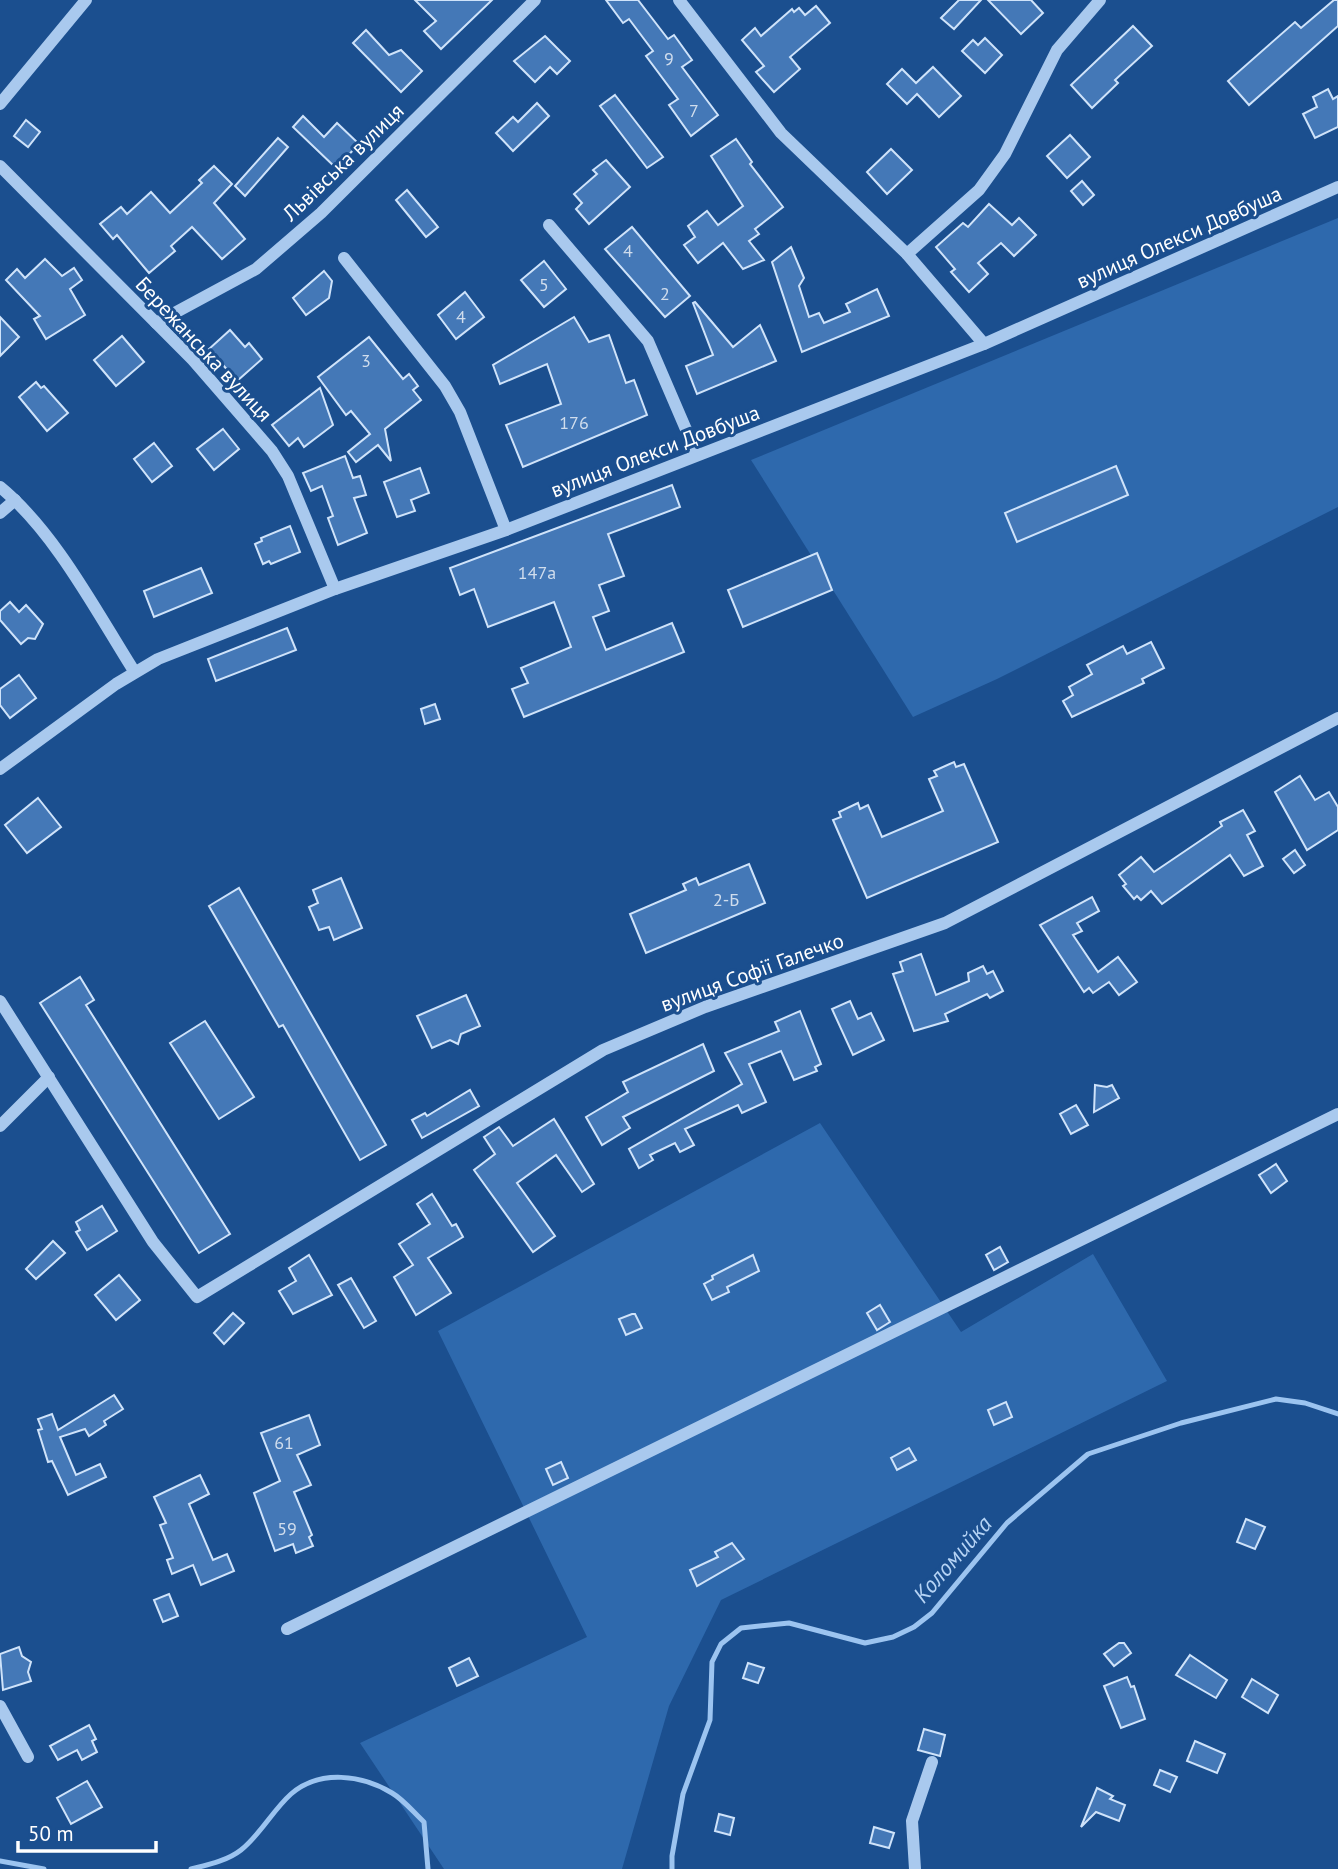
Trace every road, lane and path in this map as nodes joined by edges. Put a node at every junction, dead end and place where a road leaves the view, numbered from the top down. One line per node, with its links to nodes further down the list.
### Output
1 (86, 0): 5 (street)
2 (535, 0): 11 (street, Львівська вулиця)
3 (679, 0): 9 (street)
4 (1100, 0): 9 (street)
5 (0, 104)
6 (0, 166): 11 (street, Бережанська вулиця)
7 (1338, 187): 12 (street, вулиця Олекси Довбуша)
8 (549, 225): 13 (street)
9 (907, 254): 12 (street)
10 (344, 258): 17 (street)
11 (156, 323): 18 (street, Бережанська вулиця)
12 (984, 344): 13 (street, вулиця Олекси Довбуша)
13 (697, 456): 17 (street, вулиця Олекси Довбуша)
14 (0, 487): 15 (street)
15 (15, 500): 16 (street); 19 (street)
16 (0, 513)
17 (506, 530): 18 (street, вулиця Олекси Довбуша)
18 (335, 589): 19 (street, вулиця Олекси Довбуша)
19 (134, 671): 21 (street, вулиця Олекси Довбуша)
20 (1338, 718): 23 (street, вулиця Софії Галечко)
21 (0, 769)
22 (0, 1001): 23 (street)
23 (49, 1077): 25 (street)
24 (1338, 1114): 26 (street)
25 (0, 1126)
26 (287, 1629)
27 (0, 1706): 28 (street)
28 (29, 1757)
29 (932, 1762): 30 (street)
30 (915, 1869)

